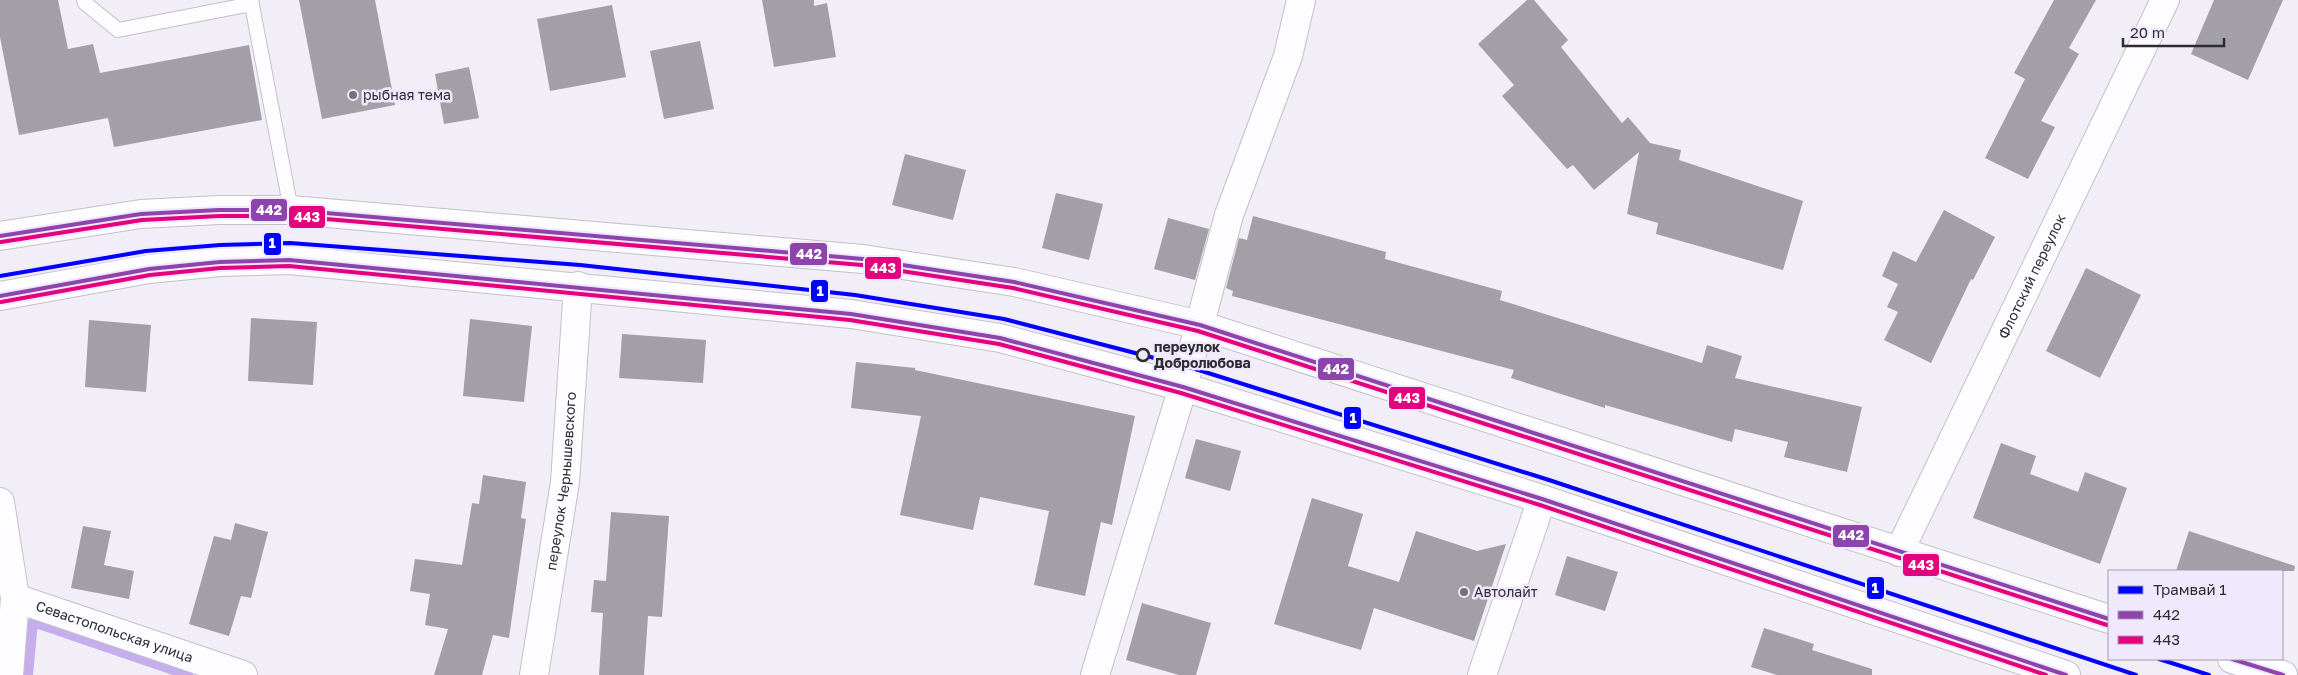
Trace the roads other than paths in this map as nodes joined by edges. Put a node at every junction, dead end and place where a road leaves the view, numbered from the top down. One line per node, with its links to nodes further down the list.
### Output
1 (84, 0): 4 (lane)
2 (1301, 0): 9 (main road)
3 (2165, 0): 13 (main road, Флотский переулок)
4 (252, 2): 5 (lane)
5 (291, 210): 6 (main road); 9 (main road)
6 (0, 236)
7 (578, 286): 8 (main road); 10 (main road); 19 (main road, переулок Чернышевского)
8 (0, 296)
9 (1200, 325): 10 (main road); 13 (main road)
10 (1183, 387): 11 (main road); 20 (main road)
11 (1542, 499): 21 (main road); 22 (main road)
12 (0, 502): 14 (main road)
13 (1899, 552): 15 (main road)
14 (15, 598): 17 (main road); 18 (main road, Севастопольская улица)
15 (2108, 619)
16 (2235, 660): 23 (main road)
17 (9, 675)
18 (244, 675)
19 (534, 675)
20 (1095, 675)
21 (1482, 675)
22 (2066, 675)
23 (2283, 675)

